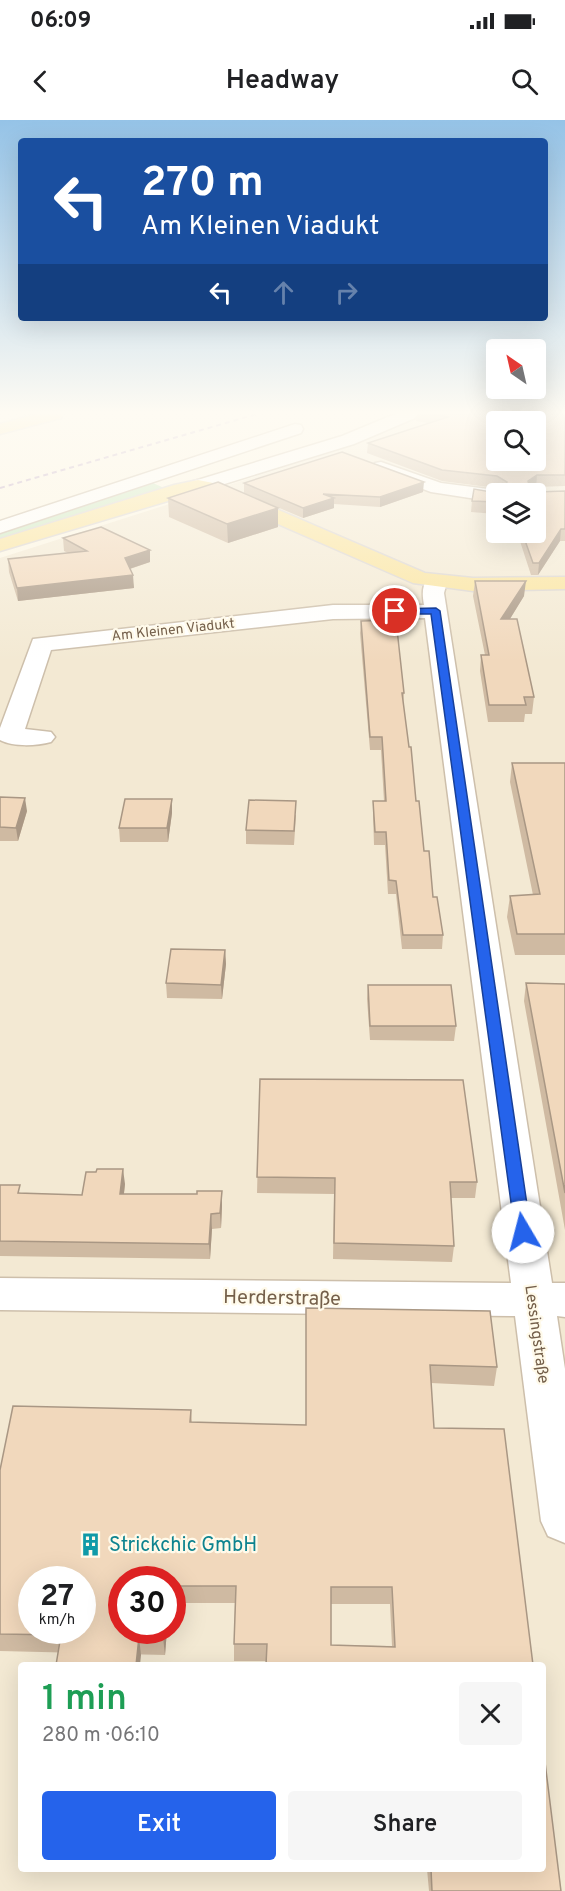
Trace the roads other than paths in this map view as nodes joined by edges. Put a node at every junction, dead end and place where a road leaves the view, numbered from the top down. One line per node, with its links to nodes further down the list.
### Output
1 (91, 497): 4 (street)
2 (156, 497): 5 (main road)
3 (231, 497): 7 (main road)
4 (0, 527)
5 (0, 545)
6 (565, 584): 7 (main road)
7 (436, 597): 8 (street, Am Kleinen Viadukt); 10 (street, Lessingstraße)
8 (42, 737)
9 (0, 1294): 10 (street, Herderstraße)
10 (549, 1300): 11 (street, Lessingstraße)
11 (565, 1521)

